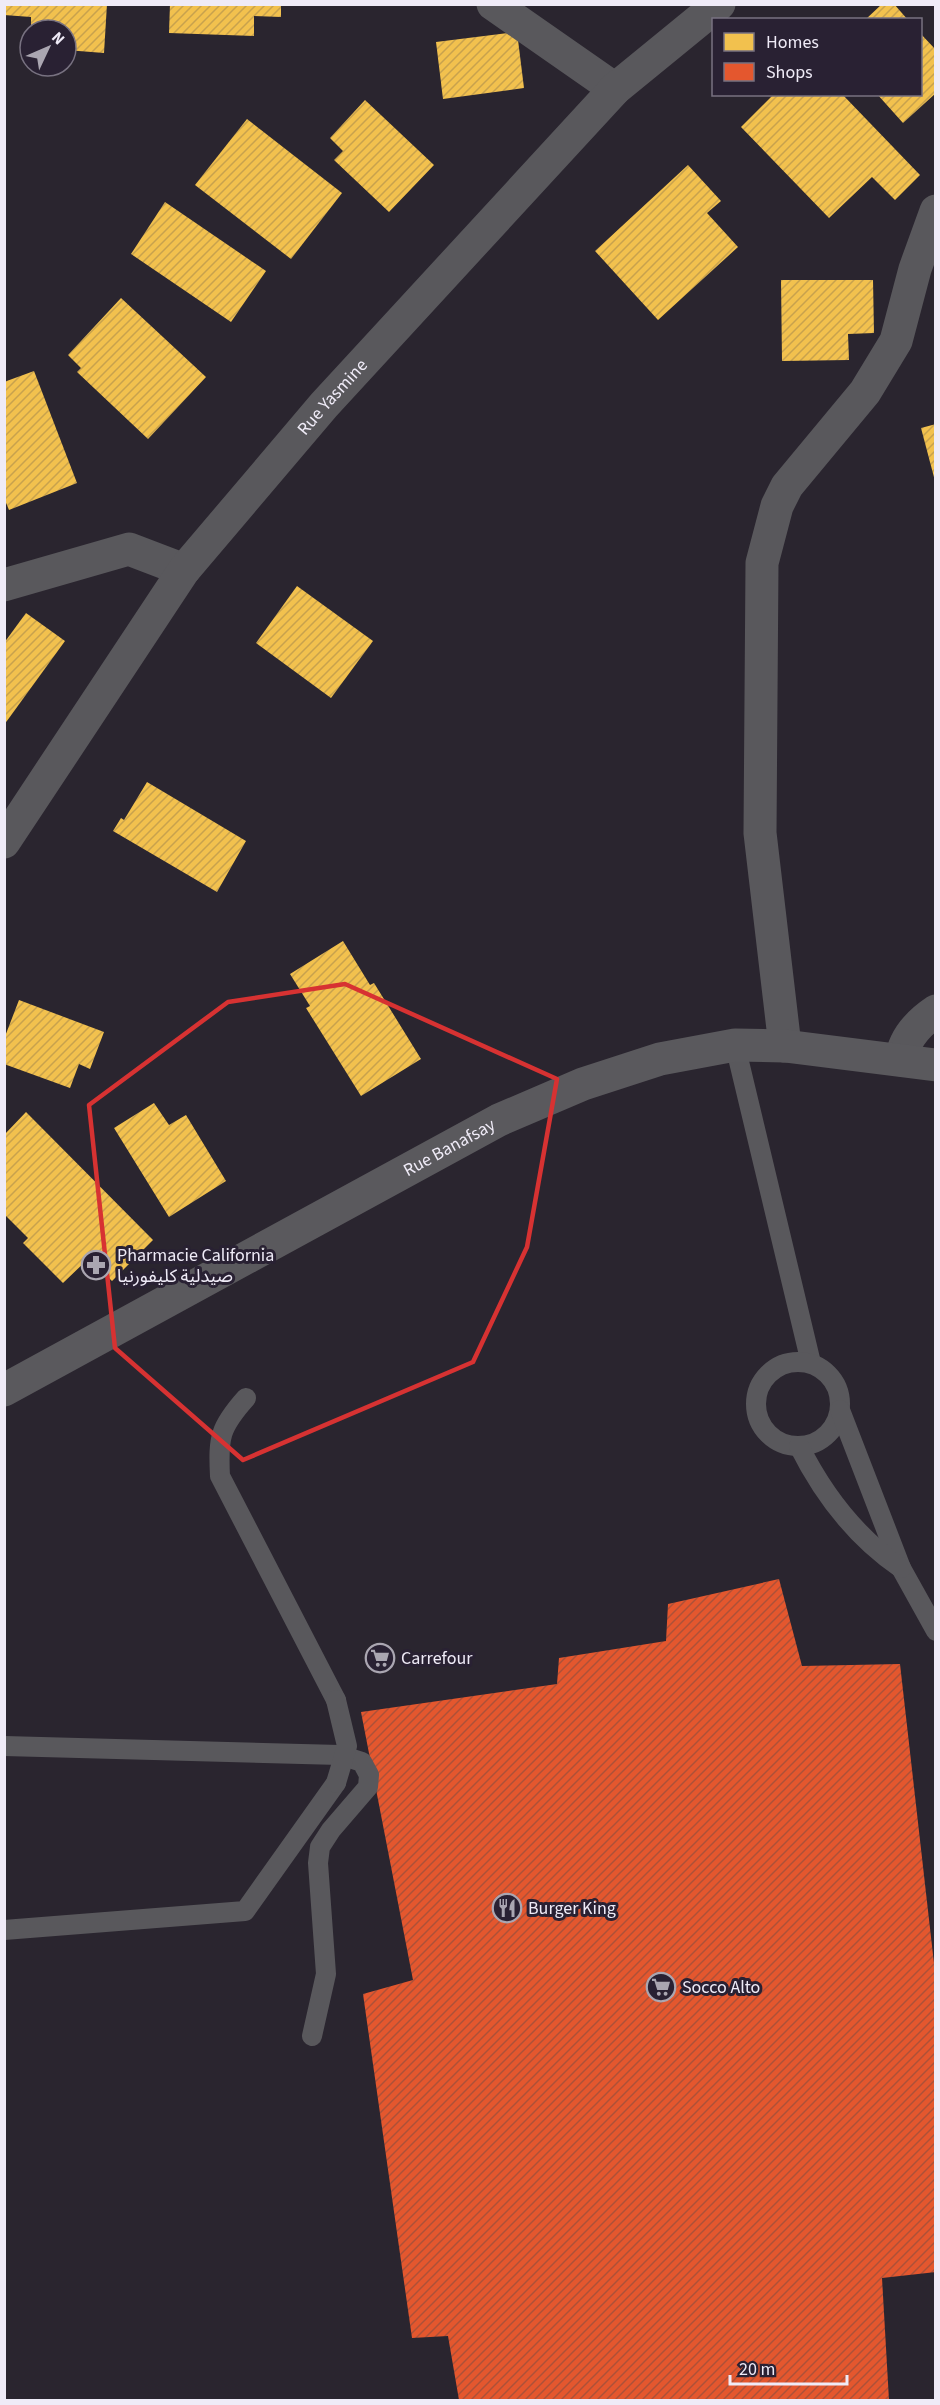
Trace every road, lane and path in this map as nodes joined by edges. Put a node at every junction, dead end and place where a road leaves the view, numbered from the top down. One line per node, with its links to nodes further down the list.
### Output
1 (493, 4): 3 (street)
2 (719, 4): 3 (street, Rue Yasmine)
3 (615, 89): 5 (street, Rue Yasmine)
4 (936, 211): 10 (street)
5 (184, 570): 6 (street); 7 (street, Rue Yasmine)
6 (4, 585)
7 (4, 842)
8 (936, 1011): 11 (street)
9 (735, 1045): 10 (main road, Rue Banafsay); 13 (lane); 14 (main road, Rue Banafsay)
10 (785, 1046): 11 (main road, Rue Banafsay)
11 (902, 1060): 12 (main road, Rue Banafsay)
12 (936, 1065)
13 (811, 1363): 16 (lane); 17 (lane)
14 (4, 1390)
15 (246, 1398): 21 (lane, bridge)
16 (840, 1410): 17 (lane); 18 (lane)
17 (799, 1446): 18 (lane)
18 (901, 1568): 19 (lane)
19 (936, 1630)
20 (4, 1746): 22 (lane)
21 (4, 1930)
22 (312, 2036)

